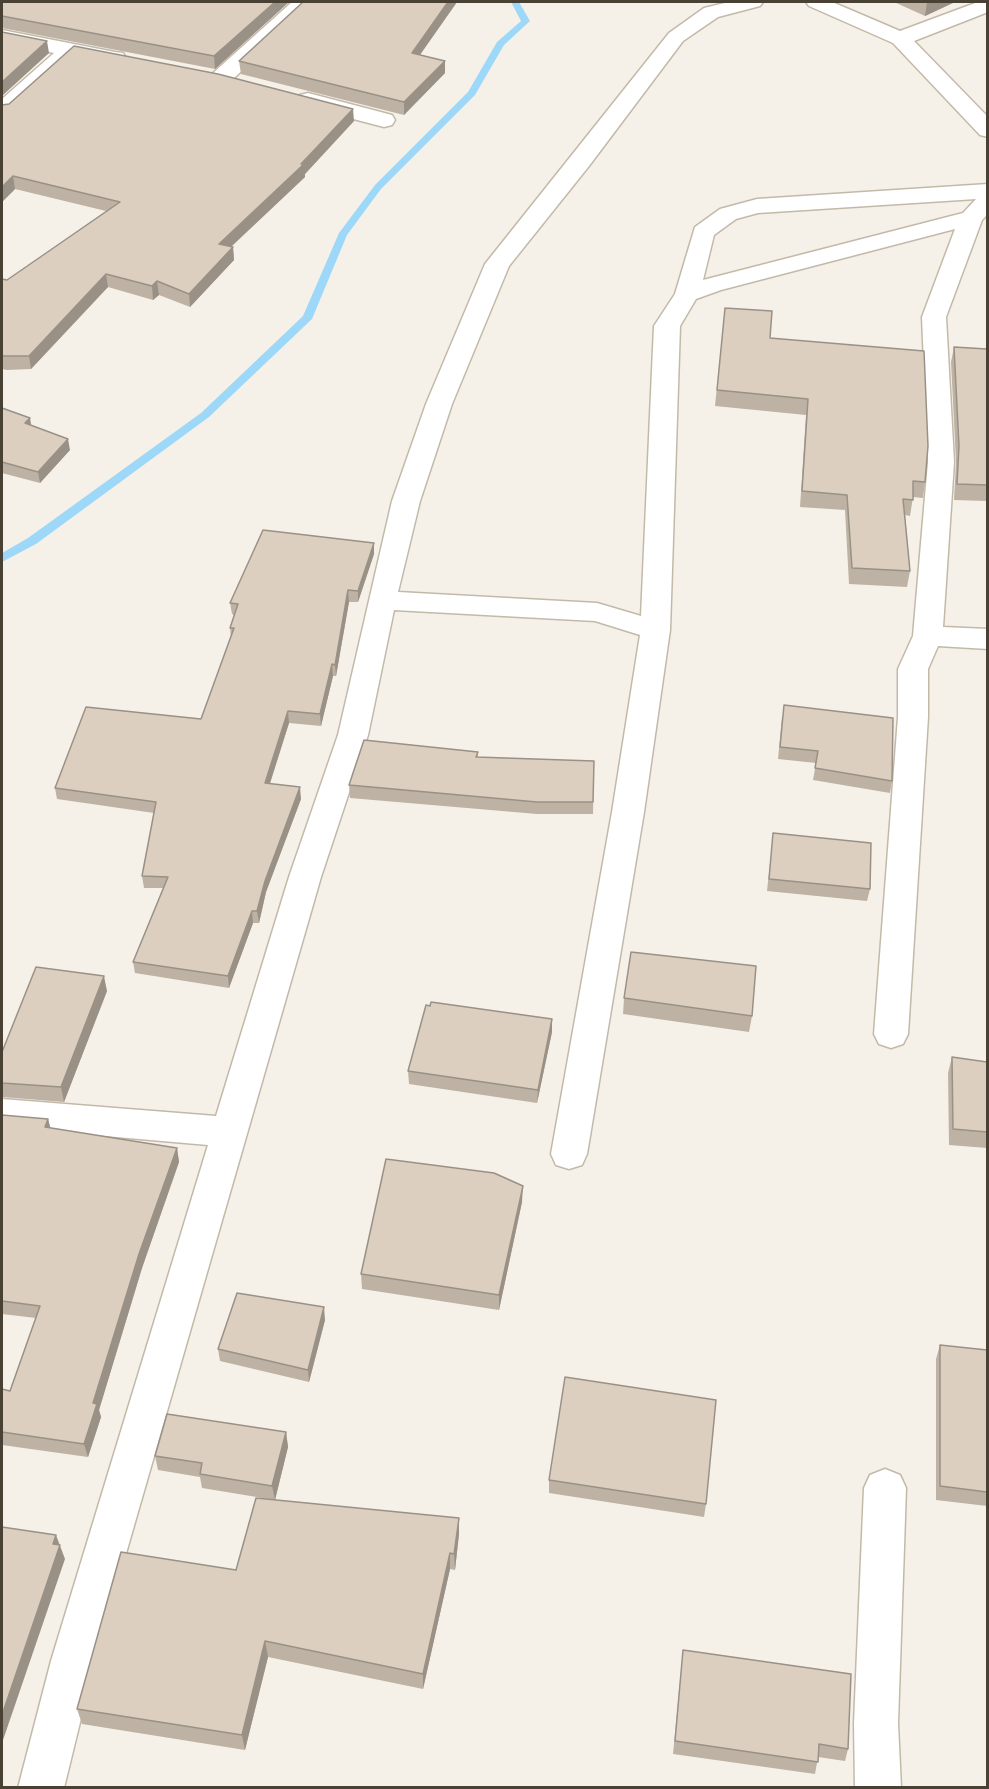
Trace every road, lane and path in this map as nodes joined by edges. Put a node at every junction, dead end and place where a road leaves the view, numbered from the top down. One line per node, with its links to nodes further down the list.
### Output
1 (303, 2): 10 (street)
2 (753, 2): 19 (street)
3 (816, 2): 6 (street)
4 (987, 5): 6 (street)
5 (2, 36): 7 (street)
6 (900, 39): 15 (street)
7 (71, 49): 8 (street); 13 (street)
8 (140, 63)
9 (198, 74): 10 (street)
10 (222, 78): 11 (street)
11 (245, 84)
12 (291, 96): 14 (street)
13 (2, 110)
14 (384, 120)
15 (987, 130)
16 (987, 191): 18 (street)
17 (979, 209): 18 (street); 21 (street)
18 (687, 294): 20 (street)
19 (382, 600): 20 (street); 25 (street)
20 (655, 630): 26 (street)
21 (928, 636): 22 (street); 23 (street)
22 (987, 639)
23 (891, 1034)
24 (2, 1113): 25 (street)
25 (230, 1132): 28 (street)
26 (568, 1154)
27 (885, 1488): 29 (street)
28 (41, 1788)
29 (878, 1788)

